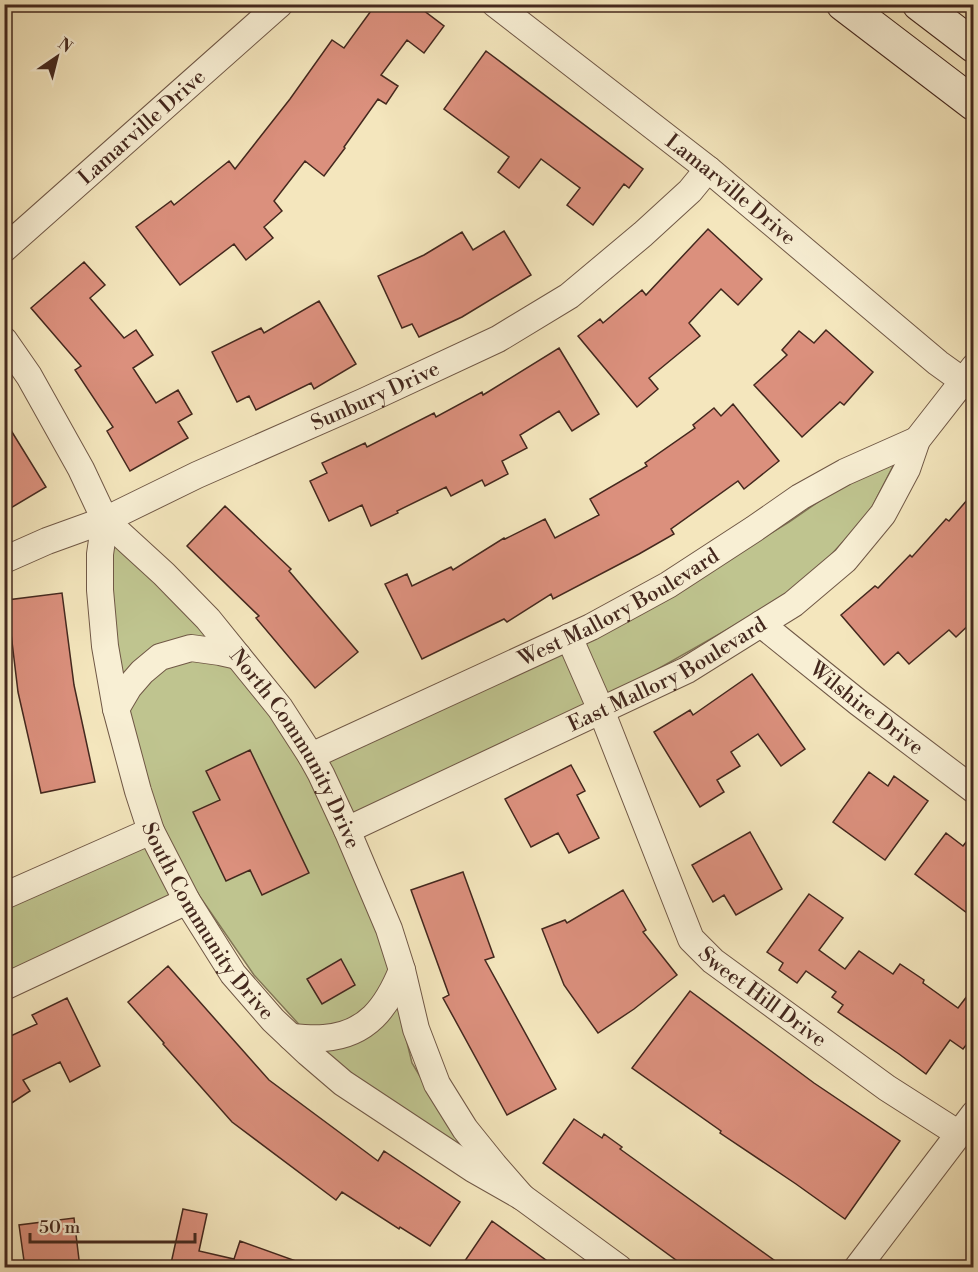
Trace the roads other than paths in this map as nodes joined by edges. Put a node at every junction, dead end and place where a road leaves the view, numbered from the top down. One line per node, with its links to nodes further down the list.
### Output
1 (280, 4): 8 (street, Lamarville Drive)
2 (495, 4): 7 (street, Lamarville Drive)
3 (843, 4): 6 (street)
4 (919, 4): 5 (street)
5 (974, 46)
6 (974, 104)
7 (708, 169): 10 (street, Lamarville Drive); 12 (street, Sunbury Drive)
8 (4, 249)
9 (4, 340): 12 (street, North Community Drive)
10 (970, 379): 11 (street)
11 (917, 440): 14 (street, East Mallory Boulevard); 15 (street, West Mallory Boulevard)
12 (105, 520): 13 (street, Sunbury Drive); 16 (street, North Community Drive); 17 (street, South Community Drive)
13 (4, 560)
14 (761, 624): 18 (street, East Mallory Boulevard); 20 (street, Wilshire Drive)
15 (569, 637): 18 (street, Sweet Hill Drive); 19 (street, West Mallory Boulevard)
16 (238, 656): 17 (street); 19 (street, North Community Drive)
17 (116, 709): 22 (street, South Community Drive)
18 (601, 710): 21 (street, East Mallory Boulevard); 28 (street, Sweet Hill Drive)
19 (311, 756): 21 (street, North Community Drive)
20 (974, 790)
21 (347, 830): 25 (street, North Community Drive)
22 (151, 831): 23 (street); 24 (street, South Community Drive)
23 (4, 896)
24 (187, 901): 26 (street); 27 (street, South Community Drive)
25 (402, 970): 27 (street); 29 (street, North Community Drive)
26 (4, 987)
27 (291, 1037): 29 (street, South Community Drive)
28 (966, 1124): 31 (street)
29 (522, 1197): 30 (street)
30 (619, 1268)
31 (856, 1268)

